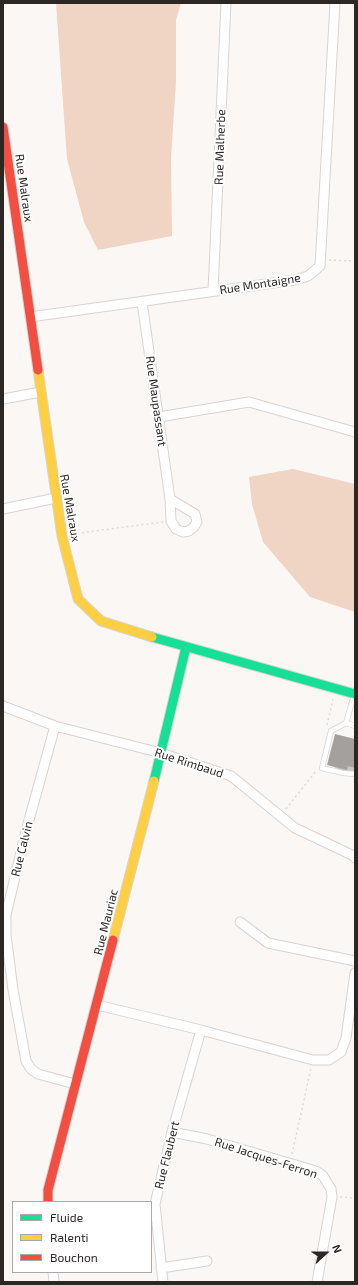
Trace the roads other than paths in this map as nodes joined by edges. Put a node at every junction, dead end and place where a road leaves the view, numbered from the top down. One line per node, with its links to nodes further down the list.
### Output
1 (226, 3): 4 (street, Rue Malherbe)
2 (335, 3): 4 (street, Rue Montaigne)
3 (3, 127): 6 (street, Rue Malraux)
4 (214, 291): 5 (street, Rue Montaigne)
5 (142, 302): 6 (street, Rue Montaigne); 9 (street, Rue Maupassant)
6 (30, 317): 7 (street, Rue Malraux)
7 (41, 392): 8 (street); 11 (street, Rue Malraux)
8 (3, 398)
9 (158, 417): 10 (street); 12 (street, Rue Maupassant)
10 (355, 432)
11 (56, 498): 13 (street); 14 (street, Rue Malraux)
12 (170, 499): 12 (street, Rue Maupassant)
13 (3, 509)
14 (186, 647): 15 (street, Rue Malraux); 20 (street, Rue Mauriac)
15 (355, 693): 17 (lane)
16 (3, 706): 18 (street, Rue Rimbaud)
17 (346, 723): 19 (lane); 21 (lane)
18 (55, 726): 20 (street, Rue Rimbaud); 28 (street, Rue Calvin)
19 (355, 726)
20 (161, 753): 22 (street, Rue Rimbaud); 26 (street, Rue Mauriac)
21 (355, 774)
22 (355, 858)
23 (240, 922): 24 (street)
24 (355, 961)
25 (355, 972): 27 (street)
26 (97, 1004): 27 (street); 28 (street, Rue Mauriac)
27 (201, 1030): 29 (street, Rue Flaubert)
28 (75, 1084): 30 (street, Rue Mauriac)
29 (172, 1132): 32 (street, Rue Flaubert); 34 (street, Rue Jacques-Ferron)
30 (48, 1201)
31 (207, 1261): 32 (street)
32 (161, 1268): 33 (street, Rue Flaubert)
33 (163, 1282)
34 (318, 1282)

